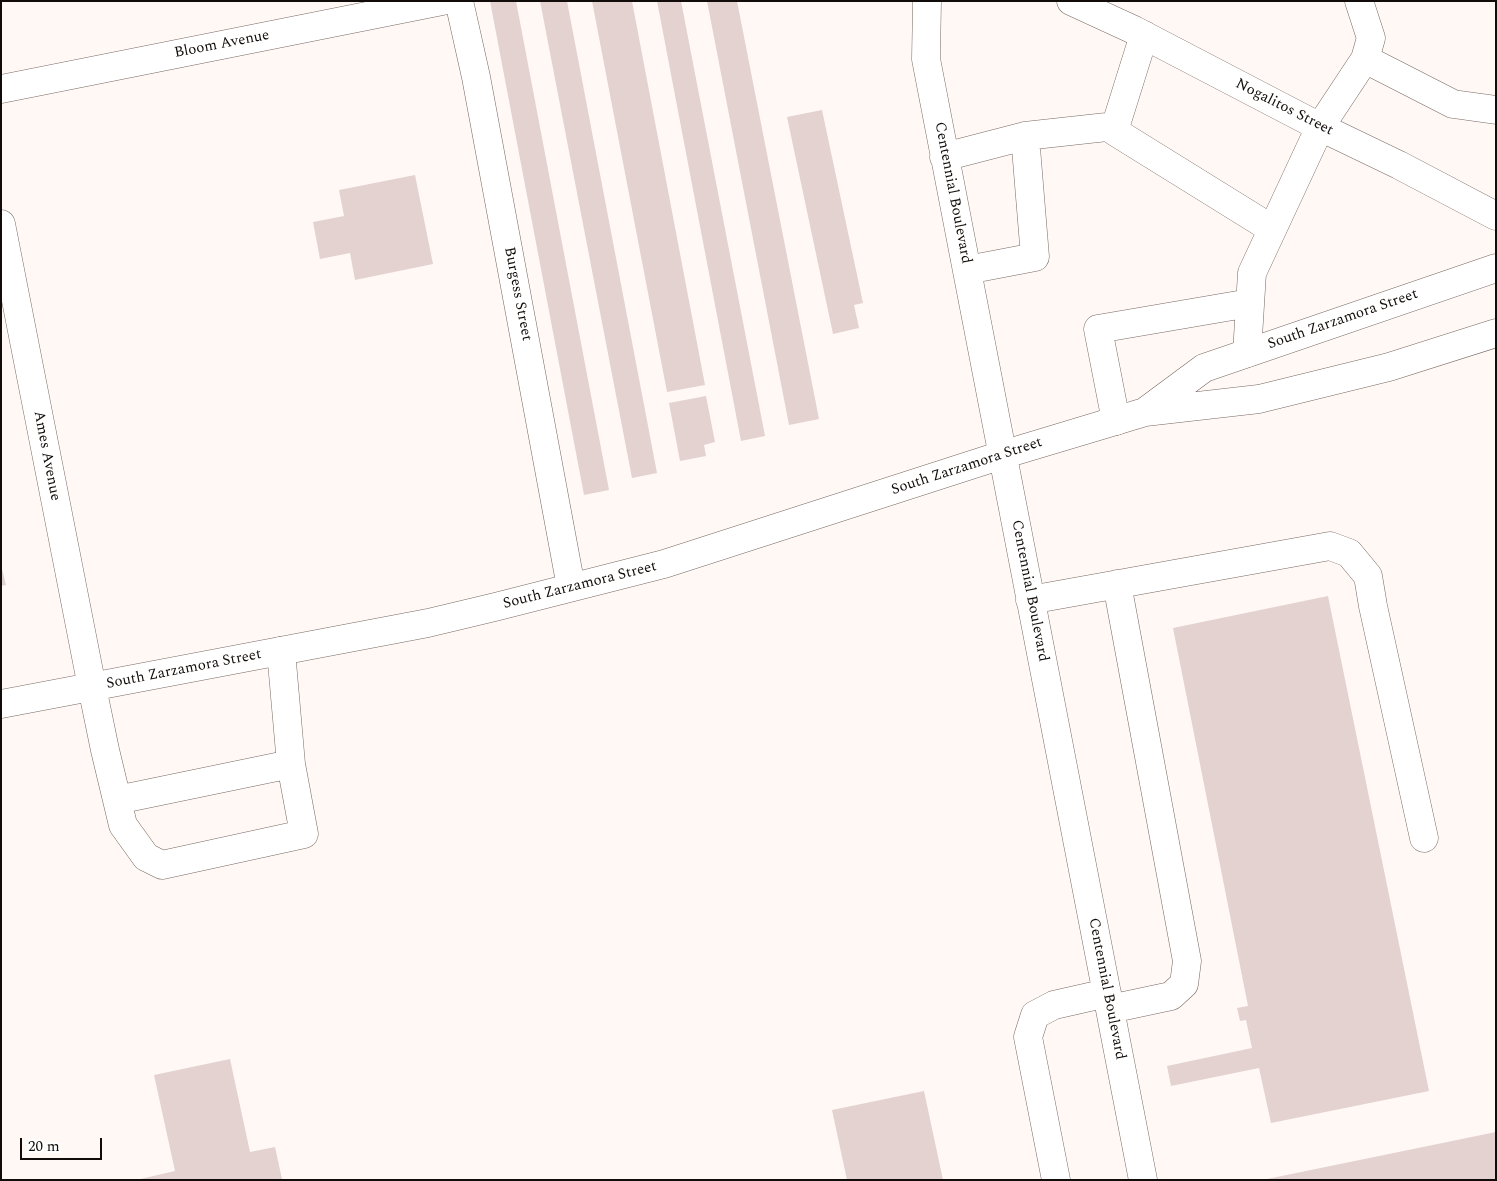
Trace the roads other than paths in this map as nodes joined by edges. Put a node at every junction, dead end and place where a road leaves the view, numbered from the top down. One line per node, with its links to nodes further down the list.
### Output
1 (442, 1): 8 (street, Bloom Avenue)
2 (459, 1): 26 (street, Burgess Street)
3 (927, 1): 13 (street, Centennial Boulevard)
4 (1071, 1): 6 (street, Nogalitos Street)
5 (1359, 1): 7 (street)
6 (1144, 35): 10 (street); 11 (street, Nogalitos Street)
7 (1365, 58): 9 (street); 11 (street)
8 (1, 89)
9 (1496, 110)
10 (1116, 126): 12 (street); 16 (street)
11 (1320, 127): 14 (street, Nogalitos Street); 16 (street)
12 (1025, 136): 13 (street); 18 (street)
13 (944, 157): 18 (street, Centennial Boulevard)
14 (1496, 216)
15 (1, 224): 29 (street, Ames Avenue)
16 (1272, 229): 19 (street)
17 (1496, 268): 21 (street, South Zarzamora Street)
18 (967, 270): 24 (street, Centennial Boulevard)
19 (1250, 303): 21 (street); 23 (street)
20 (1496, 333): 22 (street, South Zarzamora Street)
21 (1247, 353): 22 (street, South Zarzamora Street)
22 (1145, 412): 23 (street, South Zarzamora Street)
23 (1116, 421): 24 (street, South Zarzamora Street)
24 (1002, 455): 26 (street, South Zarzamora Street); 27 (street, Centennial Boulevard)
25 (1117, 584): 27 (street); 33 (street); 34 (street)
26 (572, 587): 28 (street, South Zarzamora Street)
27 (1030, 600): 34 (street, Centennial Boulevard)
28 (281, 651): 29 (street, South Zarzamora Street); 31 (street)
29 (92, 687): 30 (street, South Zarzamora Street); 32 (street, Ames Avenue)
30 (1, 704)
31 (291, 764): 32 (street); 32 (street, Ames Avenue)
32 (118, 800)
33 (1424, 838)
34 (1108, 1001): 35 (street); 36 (street, Centennial Boulevard)
35 (1056, 1180)
36 (1143, 1180)

